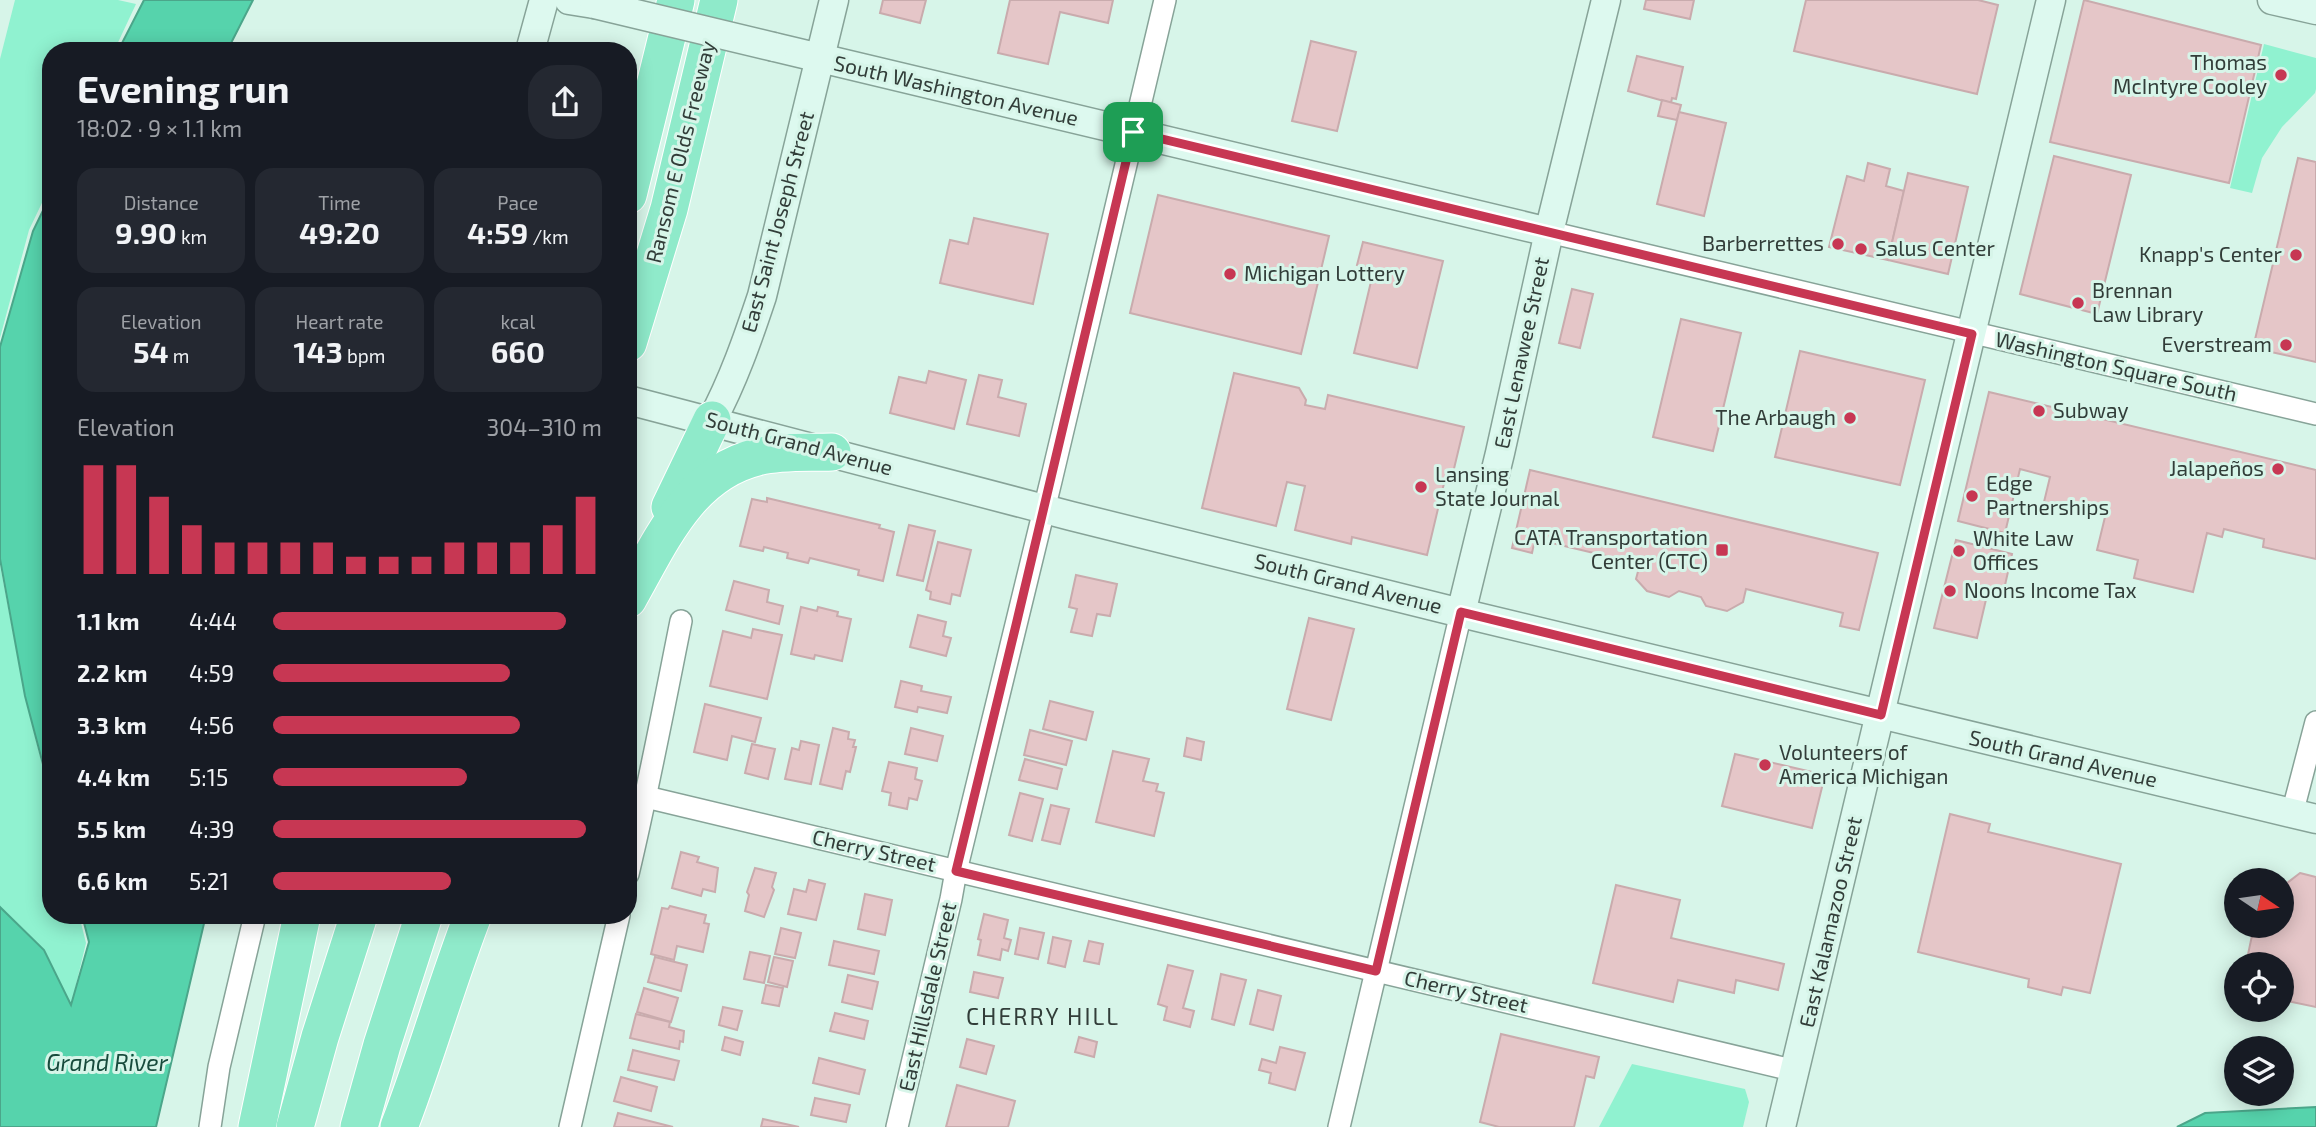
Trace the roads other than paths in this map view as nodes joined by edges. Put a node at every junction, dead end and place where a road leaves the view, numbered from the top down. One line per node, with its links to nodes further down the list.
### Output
1 (544, 0): 12 (street)
2 (676, 0): 15 (highway, Ransom E Olds Freeway)
3 (719, 0): 16 (highway, Ransom E Olds Freeway)
4 (732, 0): 16 (highway)
5 (834, 0): 13 (street, East Saint Joseph Street)
6 (1165, 0): 14 (street, East Hillsdale Street)
7 (1606, 0): 17 (street, East Lenawee Street)
8 (2051, 0): 19 (street, East Kalamazoo Street)
9 (2272, 0): 11 (street)
10 (581, 2): 13 (street, South Washington Avenue, bridge)
11 (2316, 10)
12 (532, 42)
13 (819, 59): 14 (street, South Washington Avenue); 21 (street, East Saint Joseph Street)
14 (1133, 132): 17 (street, South Washington Avenue); 24 (street, East Hillsdale Street)
15 (637, 158)
16 (669, 209): 18 (highway, Ransom E Olds Freeway)
17 (1549, 232): 19 (street, Washington Square South); 27 (street, East Lenawee Street)
18 (637, 314)
19 (1972, 334): 22 (street, Washington Square South); 29 (street, East Kalamazoo Street)
20 (637, 402): 21 (street, South Grand Avenue)
21 (717, 412): 23 (street, South Grand Avenue); 25 (highway)
22 (2316, 414)
23 (832, 452): 24 (street, South Grand Avenue); 26 (highway)
24 (1044, 508): 27 (street, South Grand Avenue); 34 (street, East Hillsdale Street)
25 (637, 575)
26 (637, 583)
27 (1461, 612): 29 (street, South Grand Avenue); 43 (street, East Lenawee Street)
28 (681, 621): 31 (street)
29 (1881, 715): 32 (street, South Grand Avenue); 44 (street, East Kalamazoo Street)
30 (2316, 722): 32 (street)
31 (646, 797): 33 (street); 34 (street, Cherry Street)
32 (2304, 816)
33 (637, 836)
34 (956, 871): 43 (street, Cherry Street); 52 (street, East Hillsdale Street)
35 (253, 924): 46 (street)
36 (300, 924): 45 (highway)
37 (318, 924): 45 (highway)
38 (356, 924): 47 (highway)
39 (421, 924): 48 (highway)
40 (446, 924): 49 (highway)
41 (470, 924): 50 (highway)
42 (617, 924): 51 (street)
43 (1376, 971): 44 (street, Cherry Street); 53 (street, East Lenawee Street)
44 (1796, 1071): 54 (street, East Kalamazoo Street)
45 (258, 1124)
46 (210, 1127)
47 (295, 1127)
48 (359, 1127)
49 (394, 1127)
50 (399, 1127)
51 (570, 1127)
52 (897, 1127)
53 (1339, 1127)
54 (1781, 1127)

